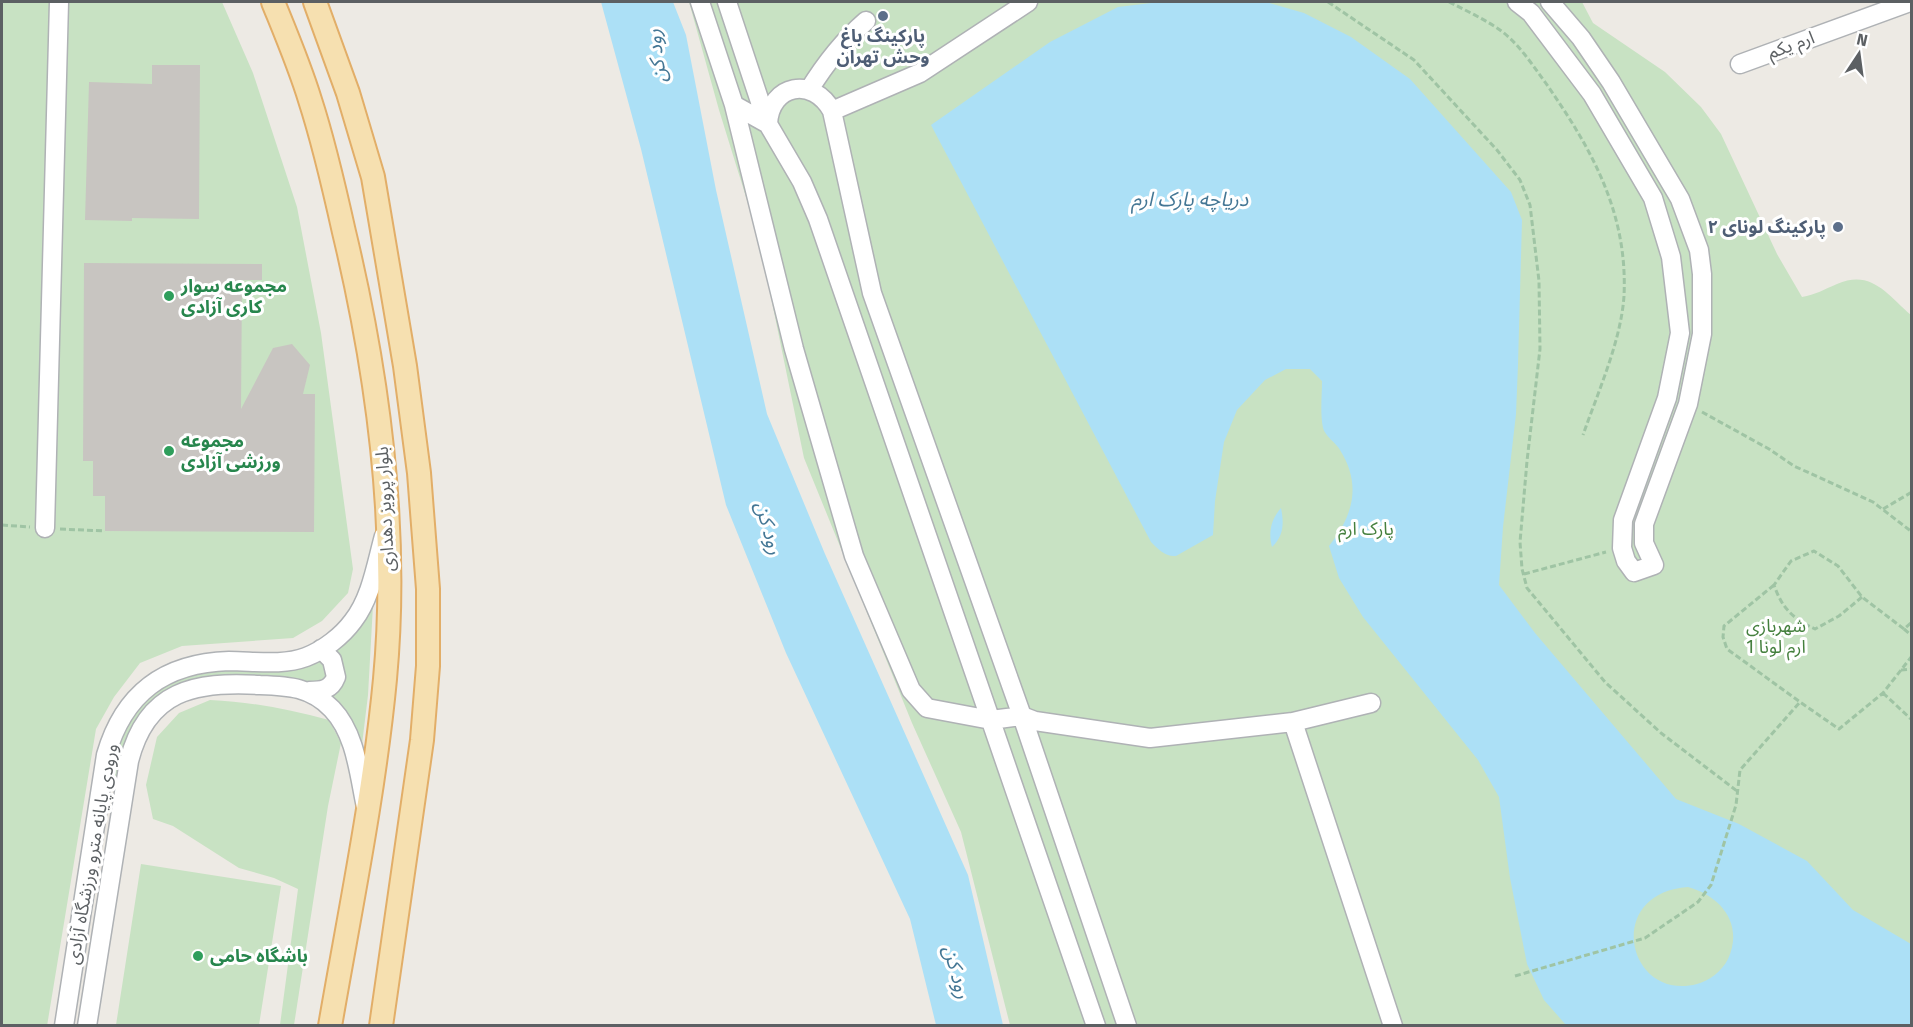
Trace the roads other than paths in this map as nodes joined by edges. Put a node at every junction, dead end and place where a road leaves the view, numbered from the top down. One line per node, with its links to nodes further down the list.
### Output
1 (59, 2): 21 (street)
2 (273, 2): 20 (main road, بلوار پرویز دهداری)
3 (315, 2): 34 (main road, بلوار پرویز دهداری)
4 (700, 2): 15 (street)
5 (727, 2): 17 (street)
6 (1028, 2): 16 (street)
7 (1517, 2): 14 (street)
8 (1550, 2): 12 (street)
9 (1910, 2): 11 (street, ارم یکم)
10 (866, 21): 13 (street)
11 (1740, 64)
12 (1611, 82): 14 (street); 19 (street)
13 (809, 90): 16 (street); 17 (street)
14 (1592, 94): 18 (street)
15 (734, 105): 17 (street); 26 (street)
16 (832, 111): 25 (street)
17 (768, 124): 26 (street)
18 (1667, 398): 19 (street); 19 (street)
19 (1688, 404)
20 (388, 524): 22 (street, ورودی پایانه مترو ورزشگاه آزادی); 29 (main road, بلوار پرویز دهداری)
21 (45, 528)
22 (321, 649): 23 (street); 28 (street, ورودی پایانه مترو ورزشگاه آزادی)
23 (309, 691): 29 (street); 30 (street)
24 (1371, 703): 27 (street)
25 (1022, 716): 26 (street); 27 (street); 36 (street)
26 (992, 720): 35 (street)
27 (1293, 722): 37 (street)
28 (96, 811): 30 (street); 31 (street, ورودی پایانه مترو ورزشگاه آزادی)
29 (367, 813): 33 (main road, بلوار پرویز دهداری)
30 (120, 816): 32 (street)
31 (64, 1026)
32 (87, 1026)
33 (330, 1026)
34 (381, 1026)
35 (1096, 1026)
36 (1127, 1026)
37 (1393, 1026)

